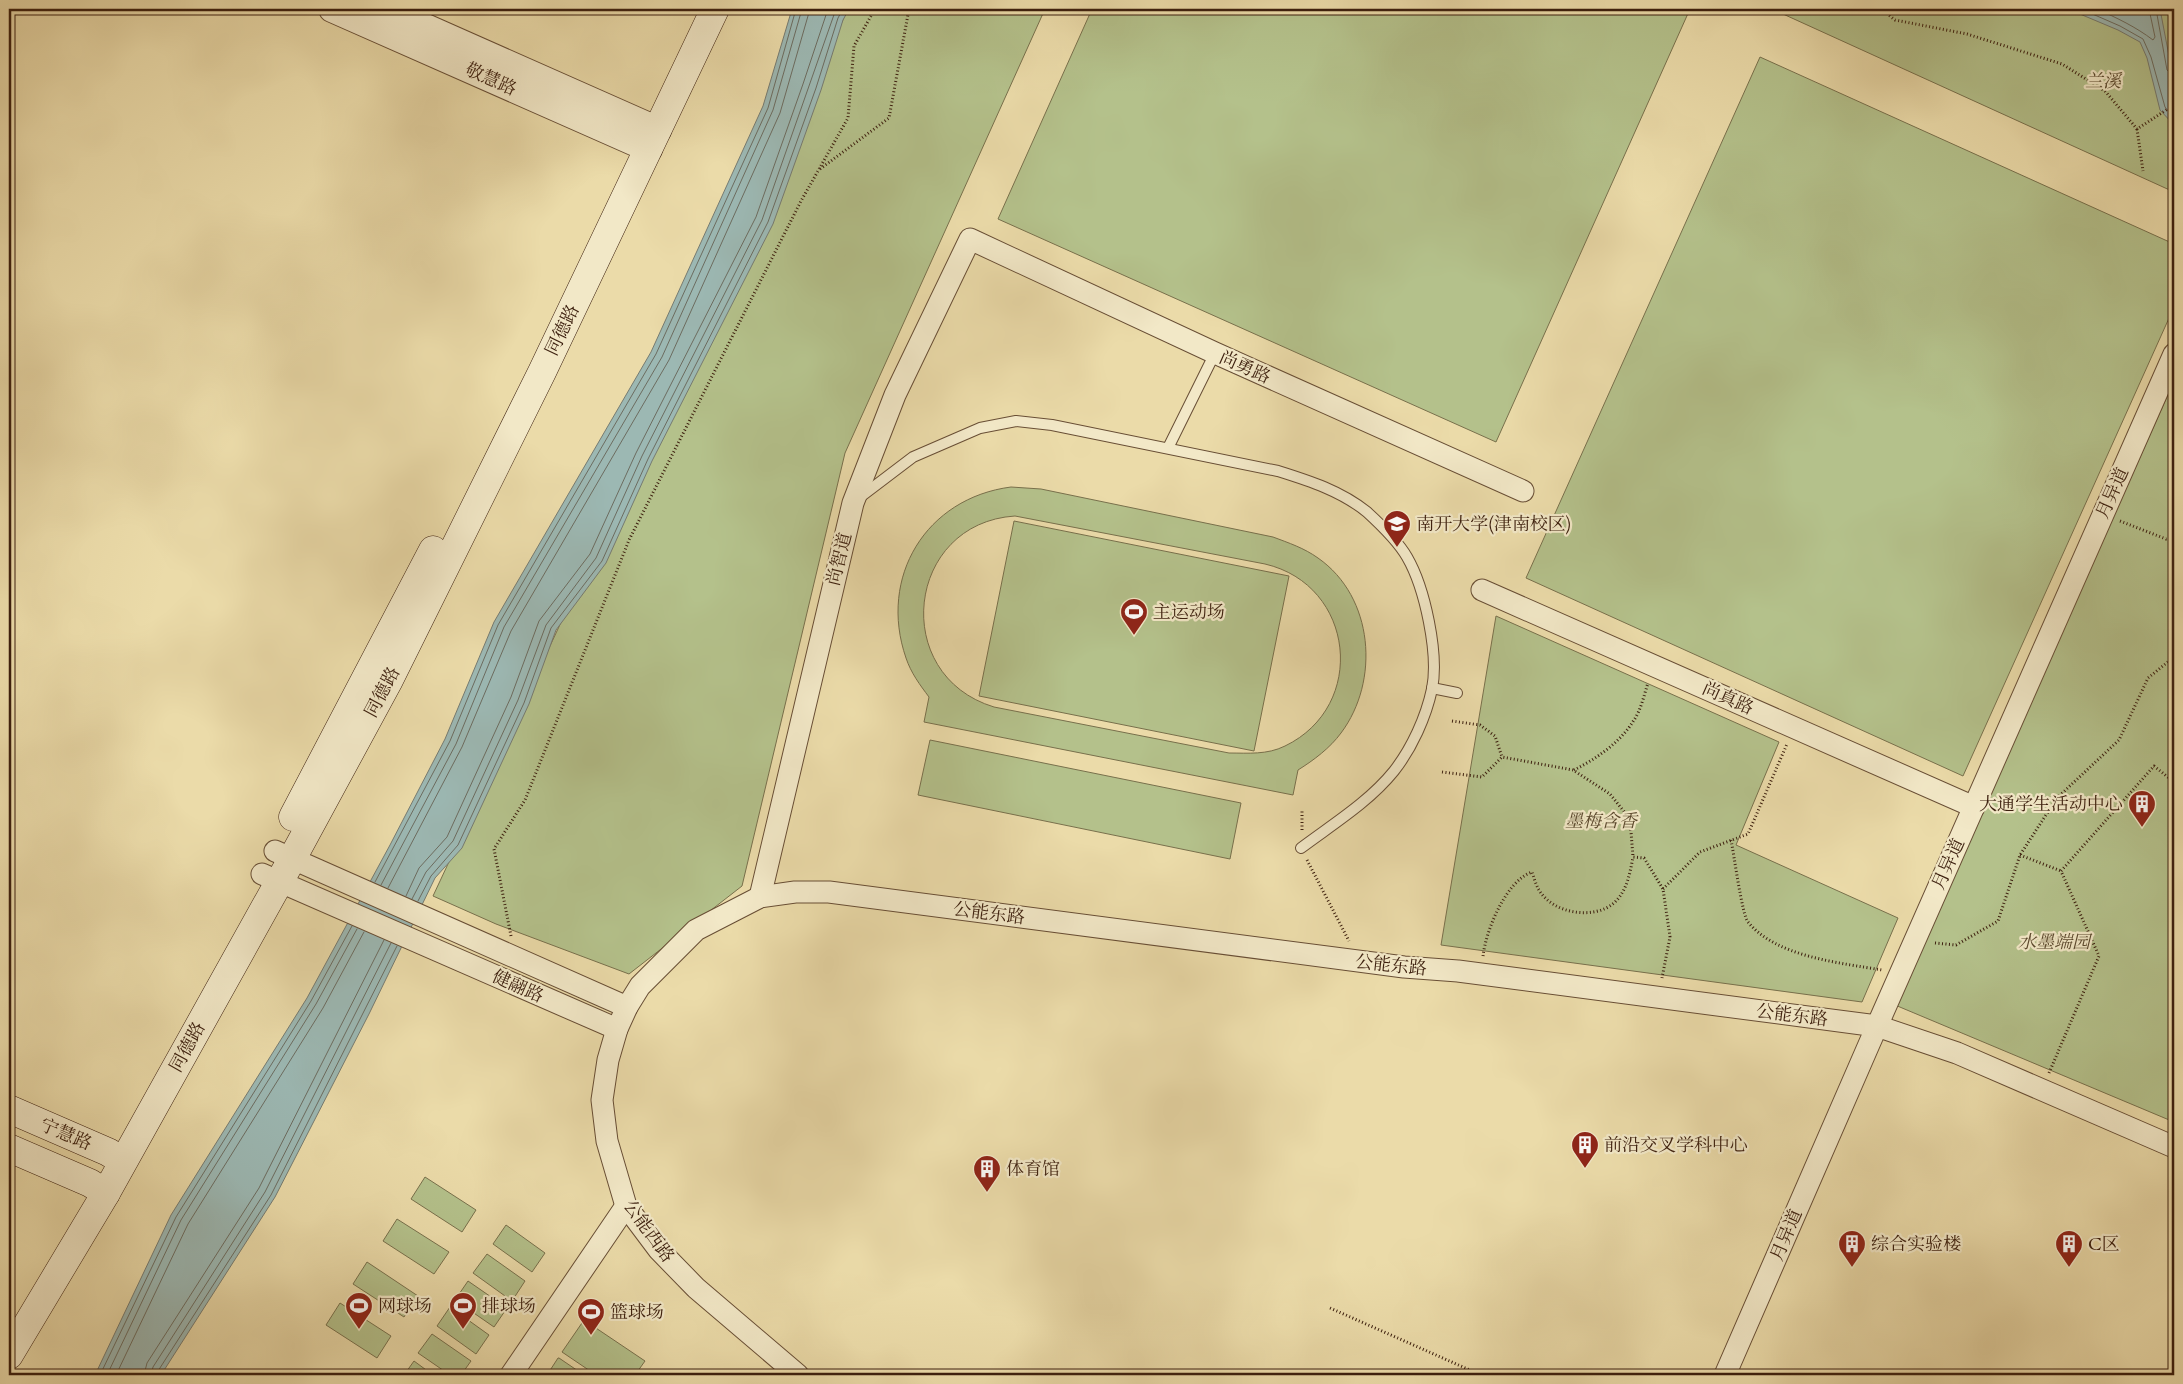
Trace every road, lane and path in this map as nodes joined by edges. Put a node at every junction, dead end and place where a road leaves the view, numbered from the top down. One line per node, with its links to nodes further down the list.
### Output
1 (332, 9): 10 (street, 敬慧路)
2 (385, 9): 10 (street, 敬慧路)
3 (696, 9): 10 (main road, 同德路)
4 (715, 9): 10 (main road, 同德路)
5 (875, 9): 11 (path)
6 (909, 9): 11 (path)
7 (1881, 9): 9 (path)
8 (2174, 105): 9 (path)
9 (2137, 129): 12 (path)
10 (646, 136): 37 (main road, 同德路)
11 (818, 171): 42 (path)
12 (2143, 171)
13 (970, 239): 14 (street, 尚勇路); 18 (street, 尚智道)
14 (1216, 353): 16 (lane); 17 (street, 尚勇路)
15 (2174, 354): 19 (street, 月异道)
16 (1168, 448): 18 (lane); 24 (lane)
17 (1523, 491)
18 (853, 503): 40 (street, 尚智道)
19 (2103, 514): 20 (path); 32 (street, 月异道)
20 (2174, 538)
21 (1482, 590): 23 (street, 尚真路)
22 (2174, 657): 35 (path)
23 (1655, 666): 27 (street, 尚真路); 29 (path)
24 (1432, 688): 25 (lane); 34 (lane)
25 (1457, 693)
26 (1452, 720): 28 (path)
27 (1794, 728): 32 (street, 尚真路); 33 (path)
28 (1502, 757): 29 (path); 30 (path)
29 (1573, 770): 36 (path)
30 (1442, 772)
31 (2174, 782): 38 (path)
32 (1974, 807): 41 (street, 月异道)
33 (1731, 840): 39 (path); 44 (path)
34 (1301, 848): 43 (path)
35 (2020, 855): 38 (path); 41 (path)
36 (1633, 857): 39 (path); 45 (path)
37 (277, 866): 42 (street, 健翮路); 49 (street, 健翮路); 54 (main road, 同德路)
38 (2061, 871): 50 (path)
39 (1663, 889): 46 (path)
40 (760, 897): 43 (street, 公能东路); 47 (street, 公能东路)
41 (1914, 942): 44 (street, 月异道)
42 (516, 958): 47 (street, 健翮路)
43 (1360, 962): 45 (street, 公能东路)
44 (1900, 973): 48 (street, 月异道)
45 (1481, 974): 46 (street, 公能东路)
46 (1658, 997): 48 (street, 公能东路)
47 (627, 1007): 49 (street, 公能西路)
48 (1877, 1026): 50 (street, 公能东路); 63 (street, 月异道)
49 (617, 1029): 56 (street, 公能西路)
50 (2041, 1090): 52 (street, 公能东路)
51 (9, 1109): 54 (main road, 宁慧路)
52 (2174, 1147)
53 (9, 1148): 55 (main road, 宁慧路)
54 (116, 1156): 55 (main road, 同德路)
55 (98, 1188): 58 (main road, 同德路); 59 (main road, 同德路)
56 (626, 1206): 60 (street); 61 (street, 公能西路)
57 (1330, 1308): 62 (path)
58 (9, 1322)
59 (9, 1355)
60 (511, 1375)
61 (798, 1375)
62 (1482, 1375)
63 (1725, 1375)

